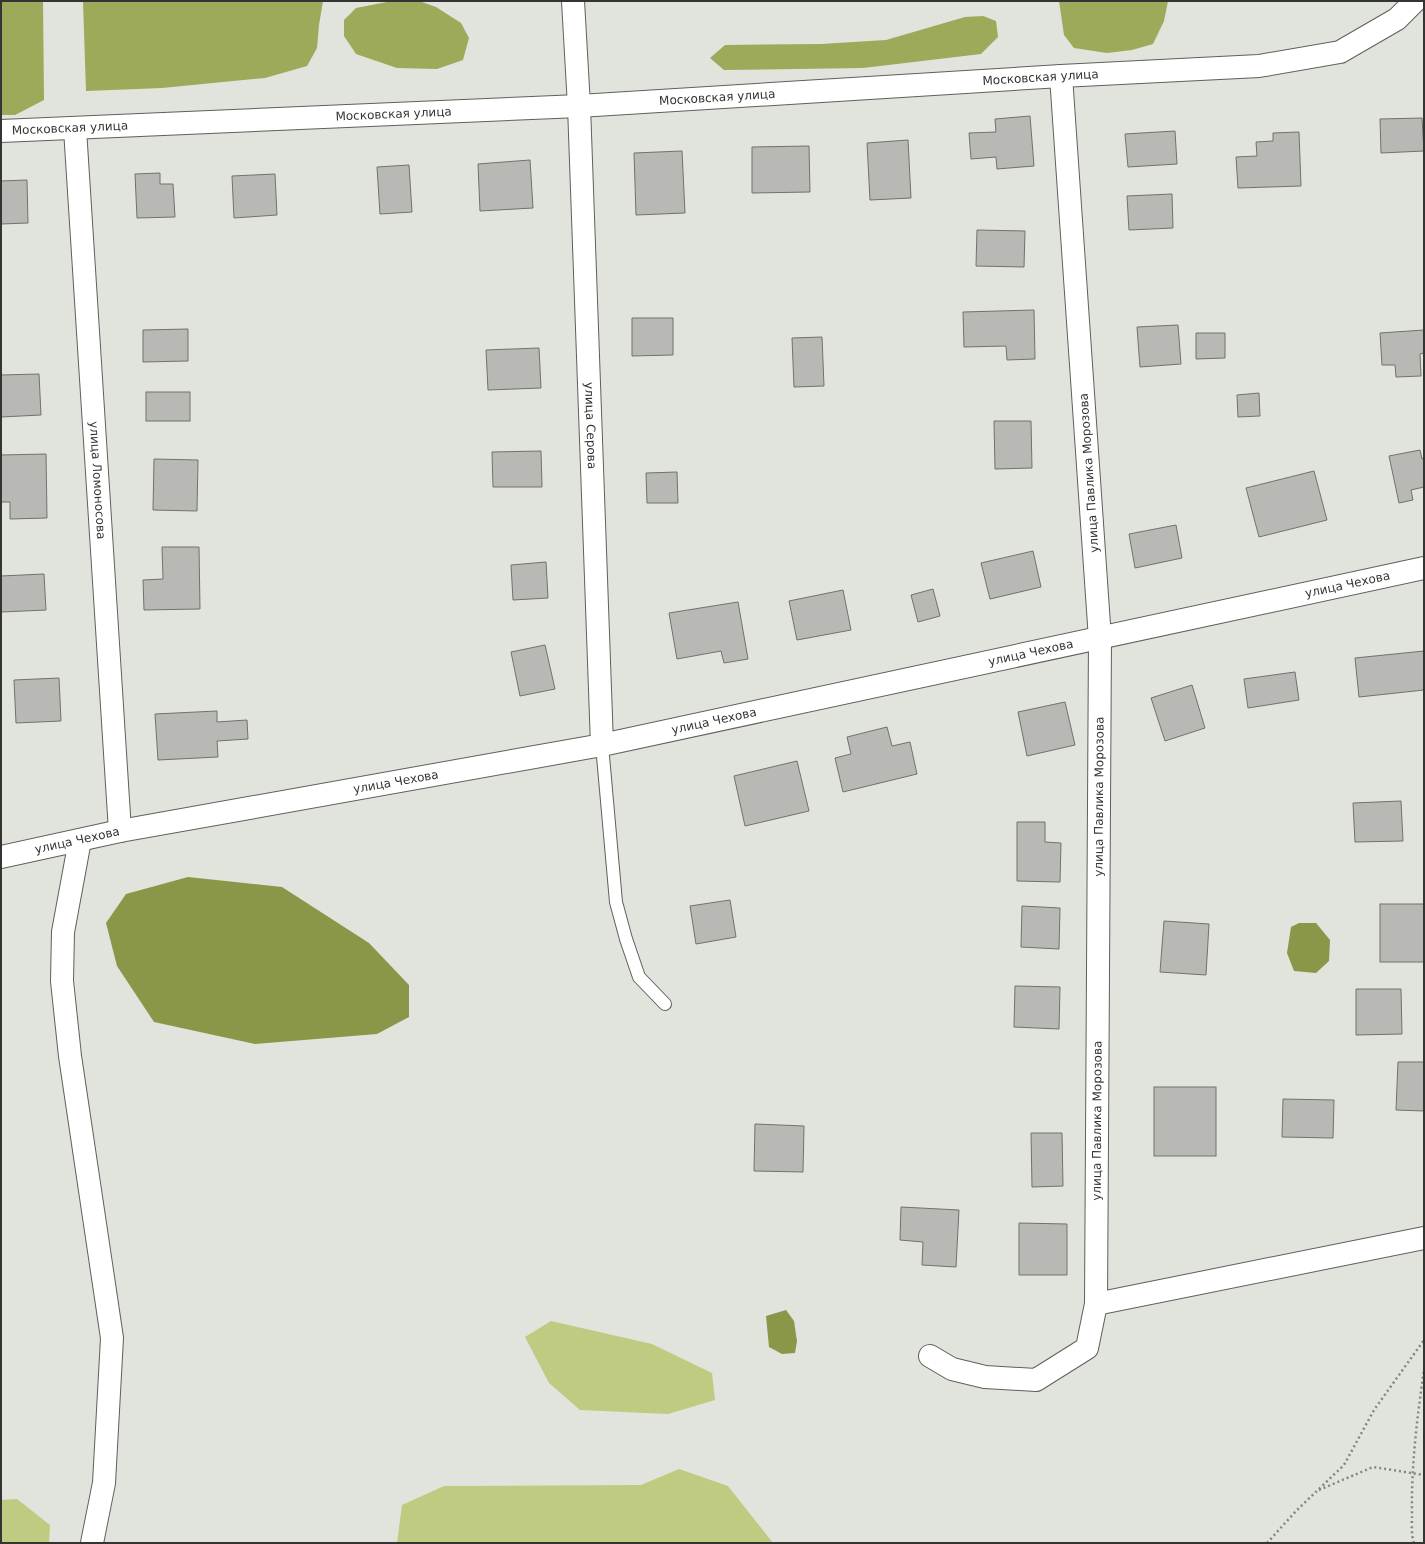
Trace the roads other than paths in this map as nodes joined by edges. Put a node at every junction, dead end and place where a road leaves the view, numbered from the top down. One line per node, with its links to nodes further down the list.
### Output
1 (573, 1): 4 (street, улица Серова)
2 (1415, 1): 3 (street, Московская улица)
3 (1061, 76): 4 (street, Московская улица); 8 (street, улица Павлика Морозова)
4 (579, 106): 5 (street, Московская улица); 9 (street, улица Серова)
5 (75, 129): 6 (street, Московская улица); 10 (street, улица Ломоносова)
6 (1, 131)
7 (1424, 568): 8 (street, улица Чехова)
8 (1100, 639): 9 (street, улица Чехова); 15 (street, улица Павлика Морозова)
9 (602, 745): 10 (street, улица Чехова); 13 (lane)
10 (120, 831): 11 (street, улица Чехова)
11 (80, 840): 12 (street, улица Чехова); 17 (street)
12 (1, 857)
13 (665, 1004)
14 (1424, 1238): 15 (street)
15 (1096, 1304): 16 (street, улица Павлика Морозова)
16 (930, 1356)
17 (92, 1543)

